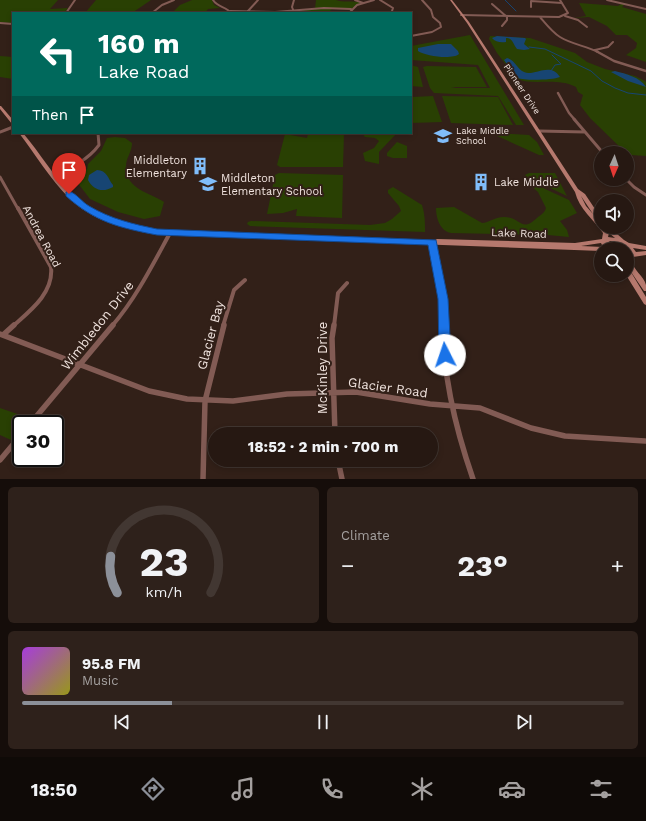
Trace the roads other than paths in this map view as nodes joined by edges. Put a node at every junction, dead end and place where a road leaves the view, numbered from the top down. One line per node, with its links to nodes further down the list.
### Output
1 (75, 0): 25 (street)
2 (174, 0): 26 (street)
3 (213, 0): 27 (street)
4 (258, 0): 23 (street)
5 (294, 0): 28 (street)
6 (355, 0): 17 (street)
7 (374, 0): 17 (street)
8 (380, 0): 24 (street)
9 (422, 0): 37 (street)
10 (450, 0): 29 (street, Pioneer Drive)
11 (528, 0): 15 (street)
12 (560, 0): 18 (street)
13 (607, 0): 16 (street)
14 (626, 0): 16 (street)
15 (531, 1): 18 (street); 20 (street)
16 (622, 2): 21 (street)
17 (363, 3): 22 (street)
18 (562, 3): 31 (street)
19 (492, 4): 30 (street)
20 (531, 7)
21 (646, 8)
22 (351, 10): 28 (street)
23 (248, 11): 27 (street); 28 (street)
24 (392, 11)
25 (67, 12)
26 (153, 12)
27 (231, 12)
28 (294, 12)
29 (461, 15): 30 (street); 45 (street, Pioneer Drive)
30 (506, 15): 32 (street); 35 (street)
31 (564, 16): 32 (street); 36 (street)
32 (540, 17): 39 (street)
33 (0, 23): 34 (street)
34 (12, 24)
35 (502, 26)
36 (587, 27)
37 (412, 35)
38 (613, 42): 39 (street)
39 (594, 50): 40 (street)
40 (646, 71)
41 (558, 92): 47 (street)
42 (0, 107): 43 (street)
43 (12, 122)
44 (12, 127): 46 (street)
45 (539, 131): 47 (street); 54 (street, Pioneer Drive)
46 (0, 132)
47 (585, 132): 50 (street)
48 (22, 134): 51 (street, Lake Road)
49 (98, 134): 51 (street)
50 (597, 146)
51 (54, 174): 57 (street, Lake Road)
52 (0, 177): 73 (street, Andrea Road)
53 (633, 186): 55 (street)
54 (576, 190): 56 (street, Pioneer Drive); 59 (street, Pioneer Drive)
55 (646, 195)
56 (594, 212)
57 (170, 233): 60 (street, Lake Road); 74 (street, Wimbledon Drive)
58 (614, 234): 61 (street)
59 (605, 241): 60 (street, Lake Road); 61 (street, Lake Road)
60 (432, 242): 64 (street, Lake Road); 77 (street)
61 (624, 242)
62 (634, 246): 63 (street)
63 (646, 248)
64 (594, 249)
65 (646, 253): 66 (street)
66 (634, 255)
67 (634, 271): 71 (street)
68 (245, 280): 76 (street, Glacier Bay)
69 (347, 282): 75 (street, McKinley Drive)
70 (633, 282): 72 (street)
71 (646, 289)
72 (646, 302)
73 (2, 334): 74 (street, Glacier Road)
74 (81, 364): 76 (street, Glacier Road); 78 (street, Wimbledon Drive)
75 (332, 392): 76 (street, Glacier Road); 77 (street, Glacier Road); 79 (street, McKinley Drive)
76 (205, 401): 84 (street, Glacier Bay)
77 (452, 406): 80 (street, Glacier Road); 86 (street)
78 (38, 415)
79 (334, 427)
80 (645, 441)
81 (12, 446): 82 (street)
82 (0, 460)
83 (339, 467): 85 (street)
84 (203, 479)
85 (342, 479)
86 (473, 479)

